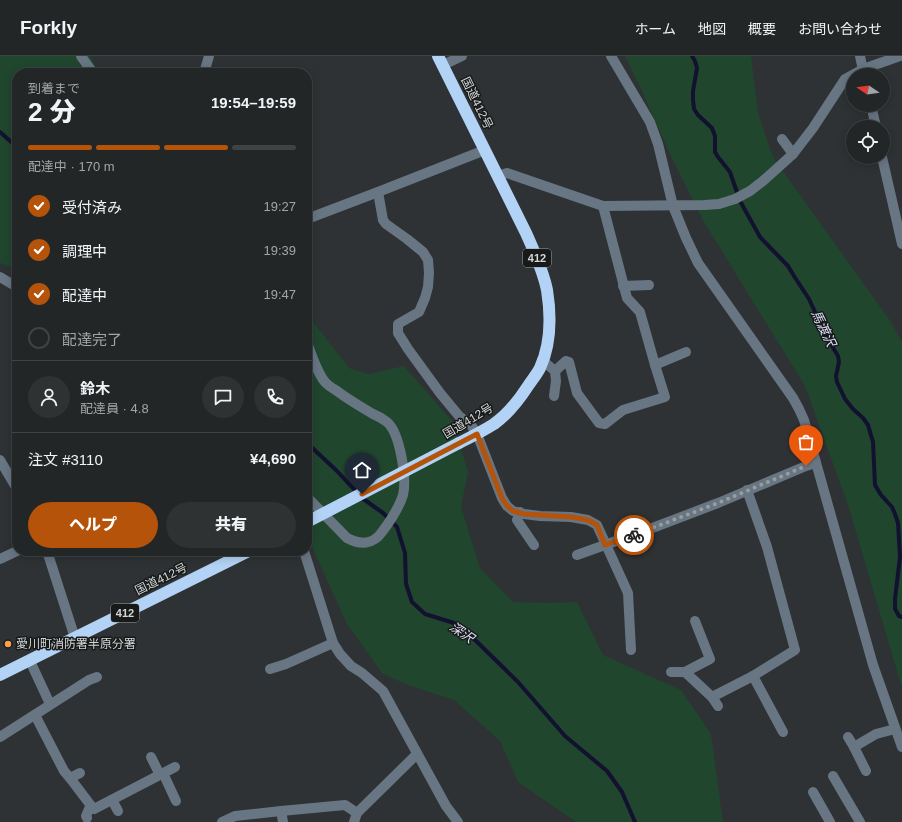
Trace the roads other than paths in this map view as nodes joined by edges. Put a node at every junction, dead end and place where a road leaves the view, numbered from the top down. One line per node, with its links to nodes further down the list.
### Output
1 (81, 56): 8 (street)
2 (209, 56): 9 (street)
3 (462, 56): 7 (street)
4 (611, 56): 20 (street)
5 (860, 56): 10 (street)
6 (900, 56): 11 (street)
7 (441, 60): 14 (highway, 国道412号 / 412)
8 (89, 68)
9 (205, 68)
10 (862, 68)
11 (872, 68)
12 (846, 79): 15 (street)
13 (782, 139): 15 (street)
14 (485, 150): 17 (highway, 国道412号 / 412); 18 (street)
15 (793, 154): 20 (street)
16 (884, 164): 22 (street)
17 (498, 176): 19 (street); 29 (highway, 国道412号 / 412)
18 (378, 192): 21 (street); 33 (street)
19 (604, 206): 20 (street); 26 (street)
20 (673, 206): 35 (street)
21 (312, 217)
22 (902, 244)
23 (0, 277): 24 (street)
24 (12, 283)
25 (649, 285): 26 (street)
26 (623, 286): 30 (street)
27 (686, 352): 30 (street)
28 (312, 355): 38 (street)
29 (542, 360): 31 (street); 33 (highway, 国道412号 / 412)
30 (654, 365): 31 (street)
31 (555, 371): 32 (street)
32 (554, 396)
33 (477, 434): 39 (street); 40 (highway, 国道412号 / 412, bridge)
34 (0, 460): 36 (street)
35 (816, 463): 37 (street); 64 (street)
36 (12, 480)
37 (748, 490): 42 (street); 58 (street)
38 (312, 502)
39 (520, 512): 41 (street); 42 (street)
40 (312, 519)
41 (534, 545)
42 (605, 545): 44 (street); 52 (street)
43 (12, 553): 48 (street)
44 (577, 555)
45 (49, 556): 50 (street)
46 (239, 556): 50 (highway, 国道412号 / 412)
47 (306, 556): 51 (street)
48 (0, 559)
49 (695, 621): 56 (street)
50 (75, 638): 53 (highway, 国道412号 / 412)
51 (333, 643): 54 (street); 70 (street)
52 (631, 650)
53 (30, 661): 57 (highway, 国道412号 / 412); 61 (street)
54 (270, 669)
55 (671, 672): 56 (street)
56 (686, 672): 60 (street)
57 (0, 675)
58 (753, 676): 60 (street); 65 (street)
59 (97, 677): 61 (street)
60 (712, 697): 62 (street)
61 (50, 704): 63 (street)
62 (718, 706)
63 (35, 715): 66 (street); 77 (street)
64 (895, 729): 68 (street); 69 (street)
65 (783, 732)
66 (0, 737)
67 (848, 737): 68 (street)
68 (854, 747): 73 (street)
69 (902, 747)
70 (417, 754): 84 (street); 88 (street)
71 (151, 757): 75 (street)
72 (175, 767): 75 (street)
73 (866, 771)
74 (80, 773): 77 (street)
75 (161, 774): 79 (street); 80 (street)
76 (833, 776): 90 (street)
77 (70, 778): 81 (street)
78 (813, 792): 89 (street)
79 (112, 800): 81 (street); 82 (street)
80 (176, 801)
81 (92, 807): 85 (street)
82 (118, 811)
83 (281, 811): 84 (street); 86 (street); 87 (street)
84 (355, 817)
85 (87, 818)
86 (222, 822)
87 (283, 822)
88 (458, 822)
89 (830, 822)
90 (860, 822)

